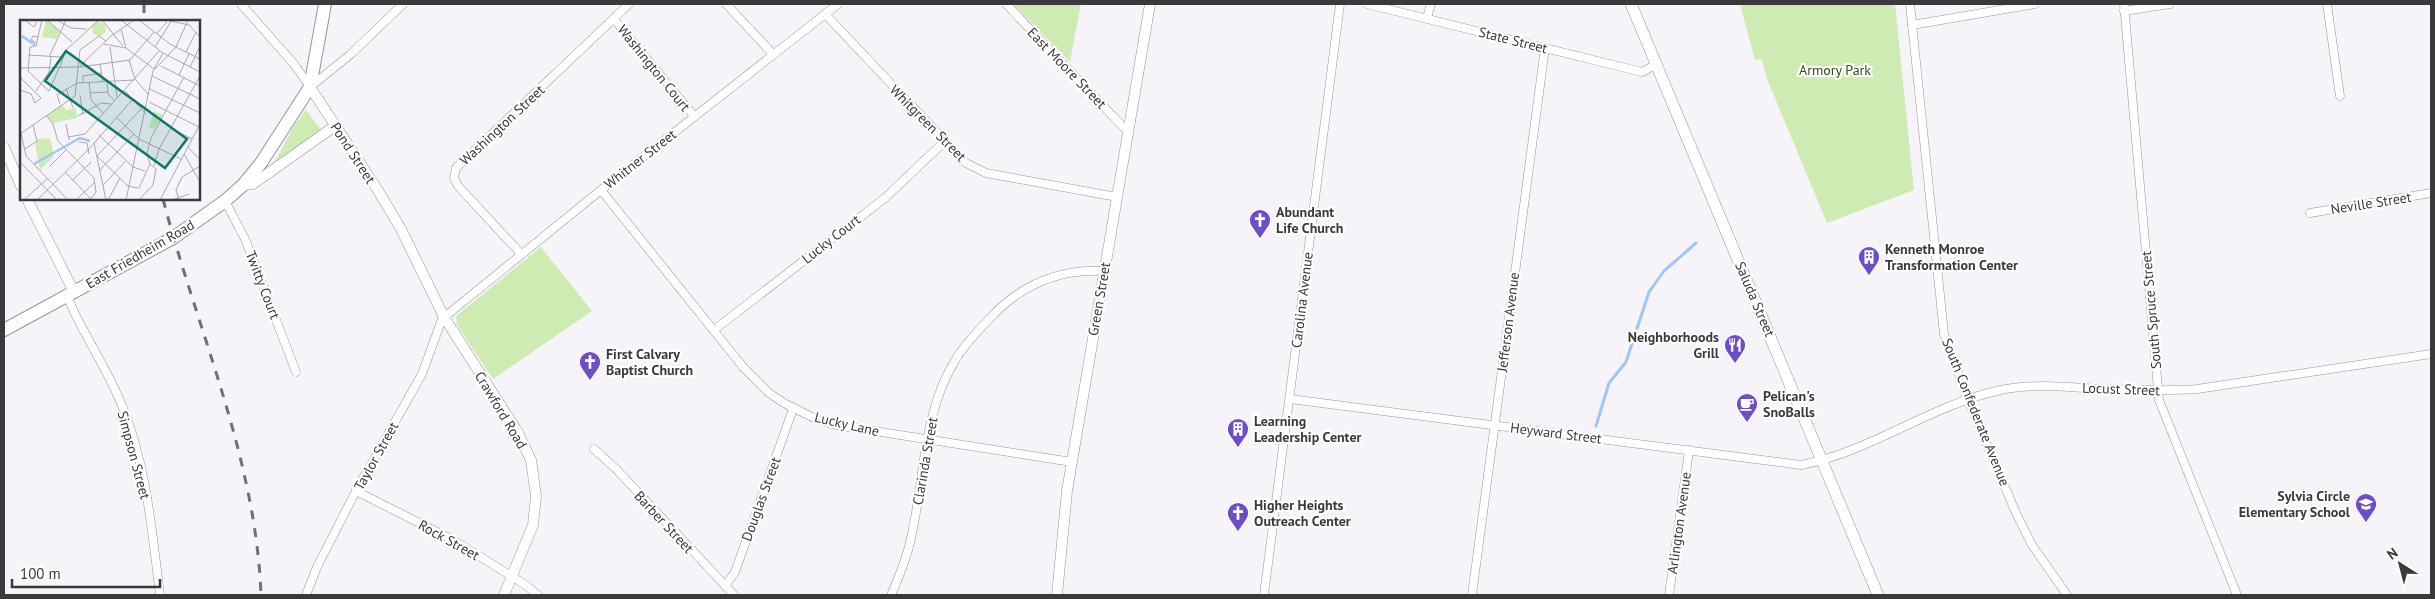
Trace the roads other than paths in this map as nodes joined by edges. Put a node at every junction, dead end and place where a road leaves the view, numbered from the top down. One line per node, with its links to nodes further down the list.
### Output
1 (241, 4): 25 (street, Pond Street)
2 (324, 4): 25 (main road)
3 (403, 4): 25 (street)
4 (629, 4): 20 (street, Washington Street)
5 (726, 4): 23 (street)
6 (838, 4): 18 (street, Whitner Street)
7 (1006, 4): 29 (street, East Moore Street)
8 (1150, 4): 29 (street, Green Street)
9 (1340, 4): 49 (street, Carolina Avenue)
10 (1367, 4): 19 (street, State Street)
11 (1431, 4): 19 (street)
12 (1631, 4): 24 (main road, Saluda Street)
13 (1910, 4): 21 (street, South Confederate Avenue)
14 (2035, 4): 21 (street)
15 (2170, 4): 17 (street)
16 (2327, 4): 26 (street)
17 (2124, 7): 48 (street, South Spruce Street)
18 (825, 14): 23 (street, Whitner Street); 30 (street, Whitgreen Street)
19 (1427, 18): 22 (street, State Street)
20 (614, 19): 27 (street, Washington Court); 40 (street, Washington Street)
21 (1912, 25): 50 (street, South Confederate Avenue)
22 (1545, 48): 24 (street, State Street); 52 (street, Jefferson Avenue)
23 (773, 54): 27 (street, Whitner Street)
24 (1657, 64): 56 (main road, Saluda Street)
25 (310, 87): 28 (street, Pond Street); 33 (main road)
26 (2340, 96)
27 (694, 116): 34 (street, Whitner Street)
28 (335, 126): 33 (street, East Friedheim Road); 43 (street, Pond Street)
29 (1128, 132): 36 (street, Green Street)
30 (944, 142): 36 (street, Whitgreen Street); 45 (street, Lucky Court)
31 (4, 147): 32 (street)
32 (20, 184)
33 (243, 185): 38 (main road, East Friedheim Road)
34 (601, 190): 40 (street, Whitner Street); 45 (street, Lucky Lane)
35 (2431, 193): 39 (street, Neville Street)
36 (1117, 197): 41 (street, Green Street)
37 (27, 200): 42 (street)
38 (225, 201): 42 (main road, East Friedheim Road); 47 (street, Twitty Court)
39 (2310, 213)
40 (521, 254): 43 (street, Whitner Street)
41 (1104, 271): 53 (street, Clarinda Street); 57 (street, Green Street)
42 (71, 294): 44 (main road, East Friedheim Road); 61 (street, Simpson Street)
43 (444, 317): 58 (street, Taylor Street); 59 (street, Crawford Road)
44 (4, 330)
45 (714, 330): 51 (street, Lucky Lane)
46 (2431, 354): 48 (street, Locust Street)
47 (296, 372)
48 (2158, 390): 50 (street, Locust Street); 73 (street, South Spruce Street)
49 (1290, 399): 52 (street, Heyward Street); 68 (street, Carolina Avenue)
50 (1968, 400): 56 (street, Locust Street); 72 (street, South Confederate Avenue)
51 (793, 409): 53 (street, Lucky Lane); 60 (street, Douglas Street)
52 (1495, 425): 55 (street, Heyward Street); 69 (street, Jefferson Avenue)
53 (927, 440): 57 (street, Lucky Lane); 66 (street, Clarinda Street)
54 (594, 449): 60 (street, Barber Street)
55 (1689, 450): 56 (street, Heyward Street); 70 (street, Arlington Avenue)
56 (1822, 461): 71 (main road, Saluda Street)
57 (1072, 462): 67 (street, Green Street)
58 (356, 491): 59 (street, Rock Street); 62 (street, Taylor Street)
59 (512, 577): 63 (street, Crawford Road); 64 (street, Rock Street)
60 (725, 586): 65 (street, Barber Street)
61 (160, 595)
62 (306, 595)
63 (504, 595)
64 (538, 595)
65 (734, 595)
66 (891, 595)
67 (1057, 595)
68 (1264, 595)
69 (1472, 595)
70 (1669, 595)
71 (1878, 595)
72 (2067, 595)
73 (2237, 595)

